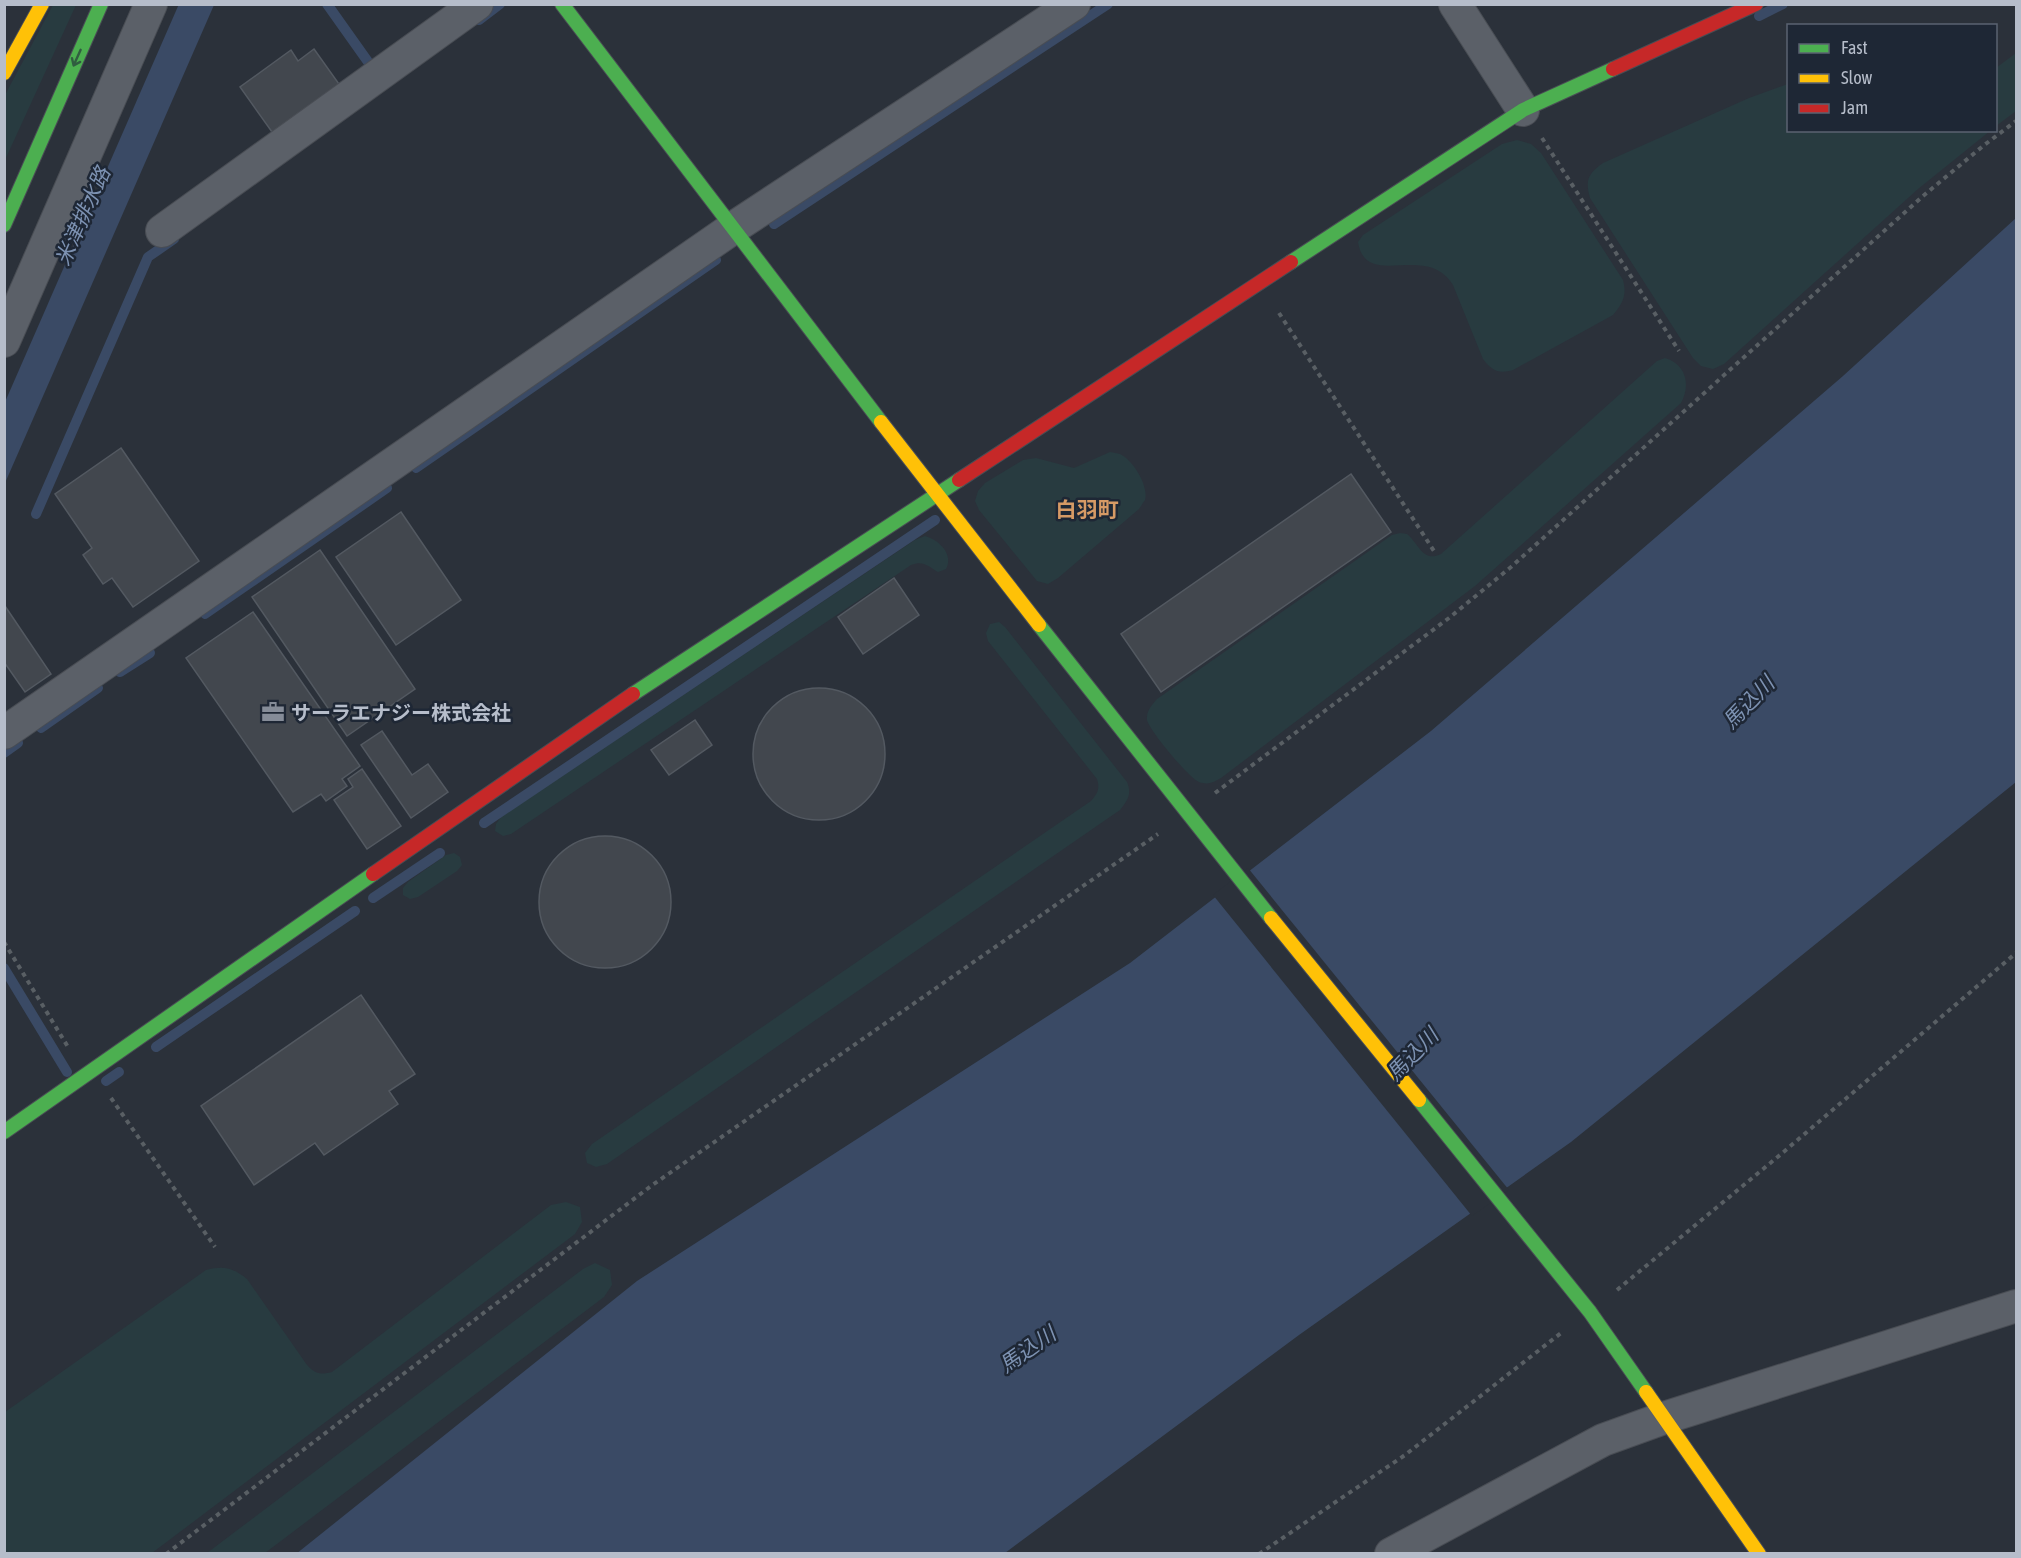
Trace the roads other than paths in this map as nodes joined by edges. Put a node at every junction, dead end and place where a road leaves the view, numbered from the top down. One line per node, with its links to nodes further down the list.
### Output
1 (42, 4): 9 (main road)
2 (101, 4): 11 (main road, one-way to 11)
3 (151, 4): 14 (street)
4 (477, 4): 13 (street)
5 (562, 4): 12 (main road)
6 (1074, 4): 12 (street)
7 (1455, 4): 10 (street)
8 (1756, 4): 10 (main road)
9 (4, 73)
10 (1523, 110): 15 (main road)
11 (4, 225)
12 (733, 228): 15 (main road); 16 (street)
13 (162, 231)
14 (4, 341)
15 (937, 495): 17 (main road); 19 (main road)
16 (4, 733)
17 (4, 1132)
18 (2016, 1306): 19 (street)
19 (1664, 1418): 20 (street); 21 (main road)
20 (1391, 1554)
21 (1759, 1554)

